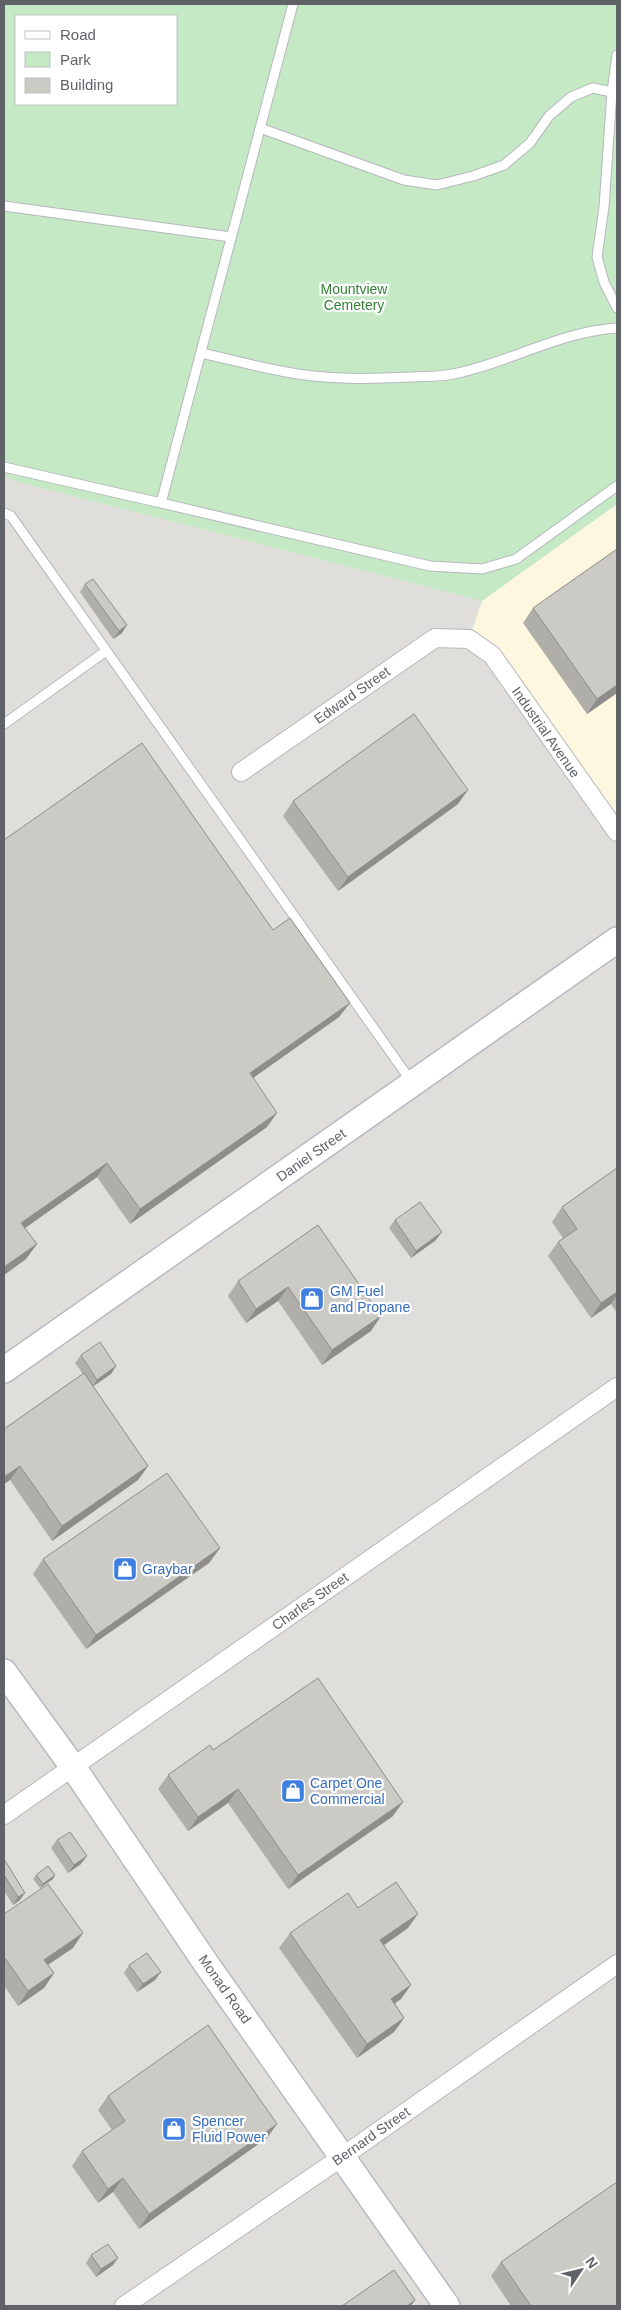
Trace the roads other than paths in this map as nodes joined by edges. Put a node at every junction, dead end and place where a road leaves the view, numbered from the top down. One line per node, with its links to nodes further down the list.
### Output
1 (293, 4): 4 (lane)
2 (617, 55): 3 (lane)
3 (614, 93): 4 (lane); 7 (lane)
4 (260, 128): 6 (lane)
5 (4, 206): 6 (lane)
6 (231, 237): 9 (lane)
7 (617, 308)
8 (617, 328): 9 (lane)
9 (201, 352): 12 (lane)
10 (4, 467): 12 (lane)
11 (617, 486): 12 (lane)
12 (161, 503)
13 (4, 513): 15 (lane)
14 (469, 638): 17 (street, Edward Street); 18 (street, Industrial Avenue)
15 (106, 651): 16 (lane); 20 (lane)
16 (4, 724)
17 (241, 772)
18 (617, 832)
19 (617, 940): 20 (street, Daniel Street)
20 (412, 1084): 21 (street, Daniel Street)
21 (4, 1370)
22 (617, 1387): 24 (street, Charles Street)
23 (4, 1672): 24 (street, Monad Road)
24 (73, 1767): 25 (street, Charles Street); 27 (street, Monad Road)
25 (4, 1815)
26 (617, 1964): 27 (street, Bernard Street)
27 (342, 2157): 28 (street, Bernard Street); 29 (street, Monad Road)
28 (124, 2306)
29 (447, 2306)

